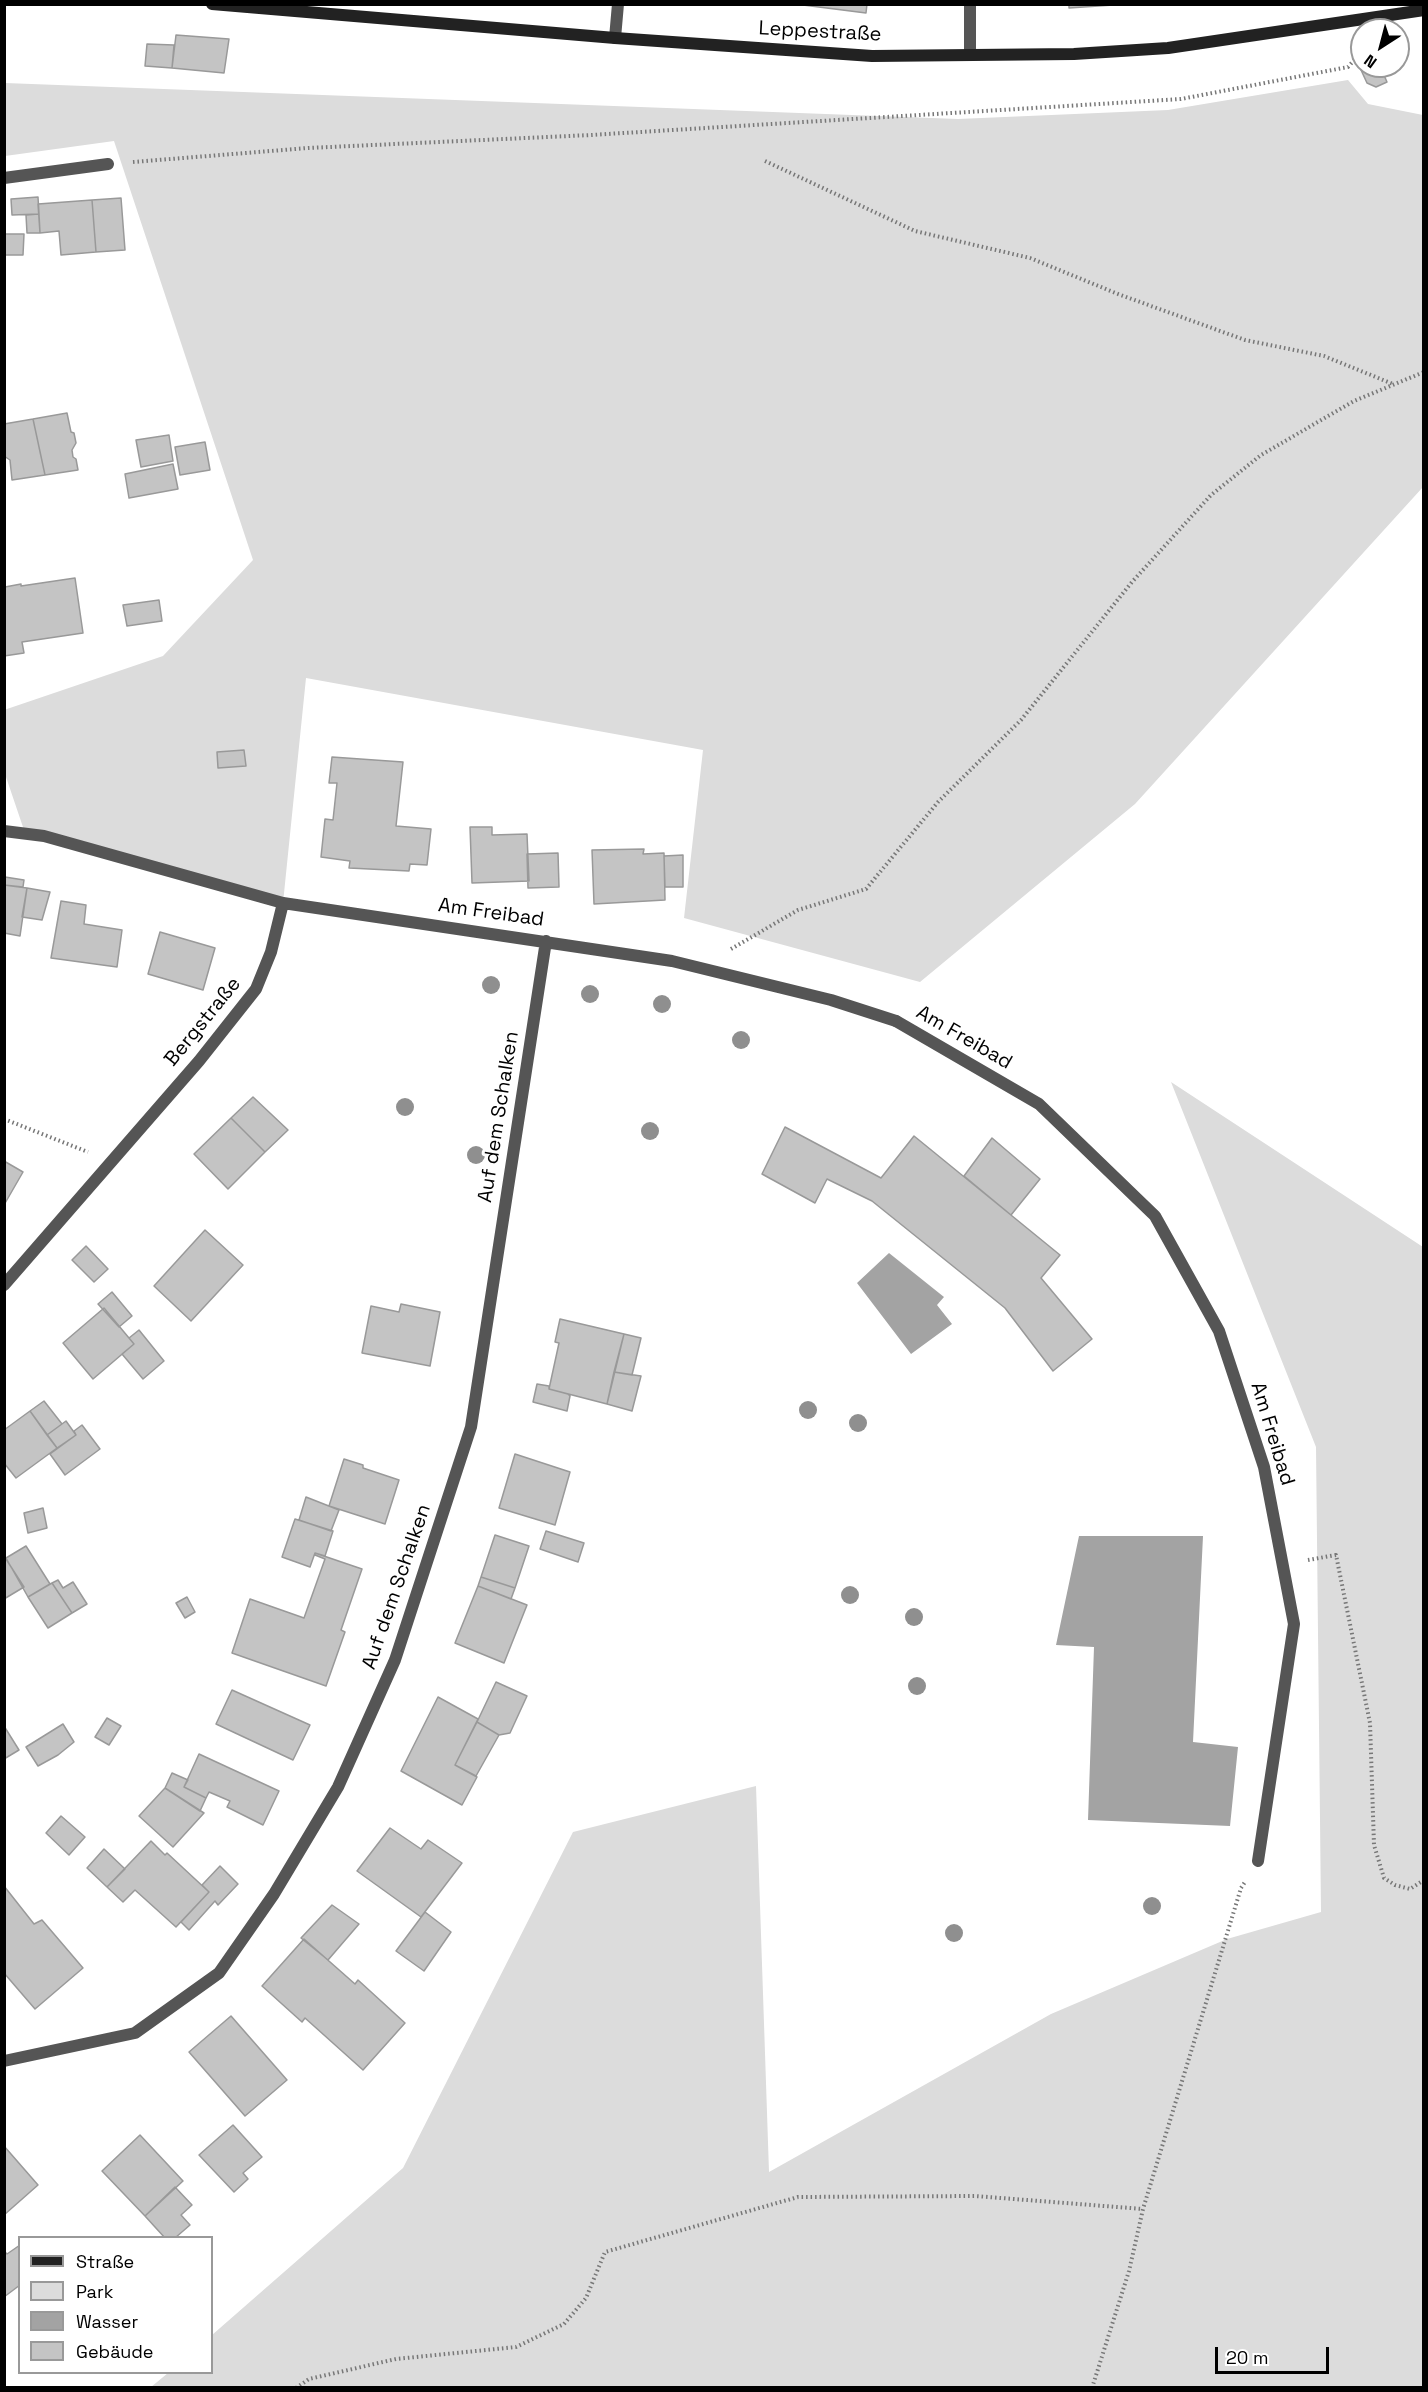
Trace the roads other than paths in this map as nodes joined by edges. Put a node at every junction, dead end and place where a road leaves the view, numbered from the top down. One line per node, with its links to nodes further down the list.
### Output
1 (212, 4): 5 (main road, Leppestraße)
2 (618, 4): 5 (street)
3 (970, 4): 6 (street)
4 (1424, 9): 6 (main road, Leppestraße)
5 (615, 38): 6 (main road, Leppestraße)
6 (970, 54)
7 (108, 164): 8 (street)
8 (4, 178)
9 (4, 831): 10 (street)
10 (283, 903): 11 (street, Am Freibad); 12 (street, Bergstraße)
11 (546, 941): 13 (street, Am Freibad); 14 (street, Auf dem Schalken)
12 (4, 1285)
13 (1258, 1861)
14 (4, 2061)

